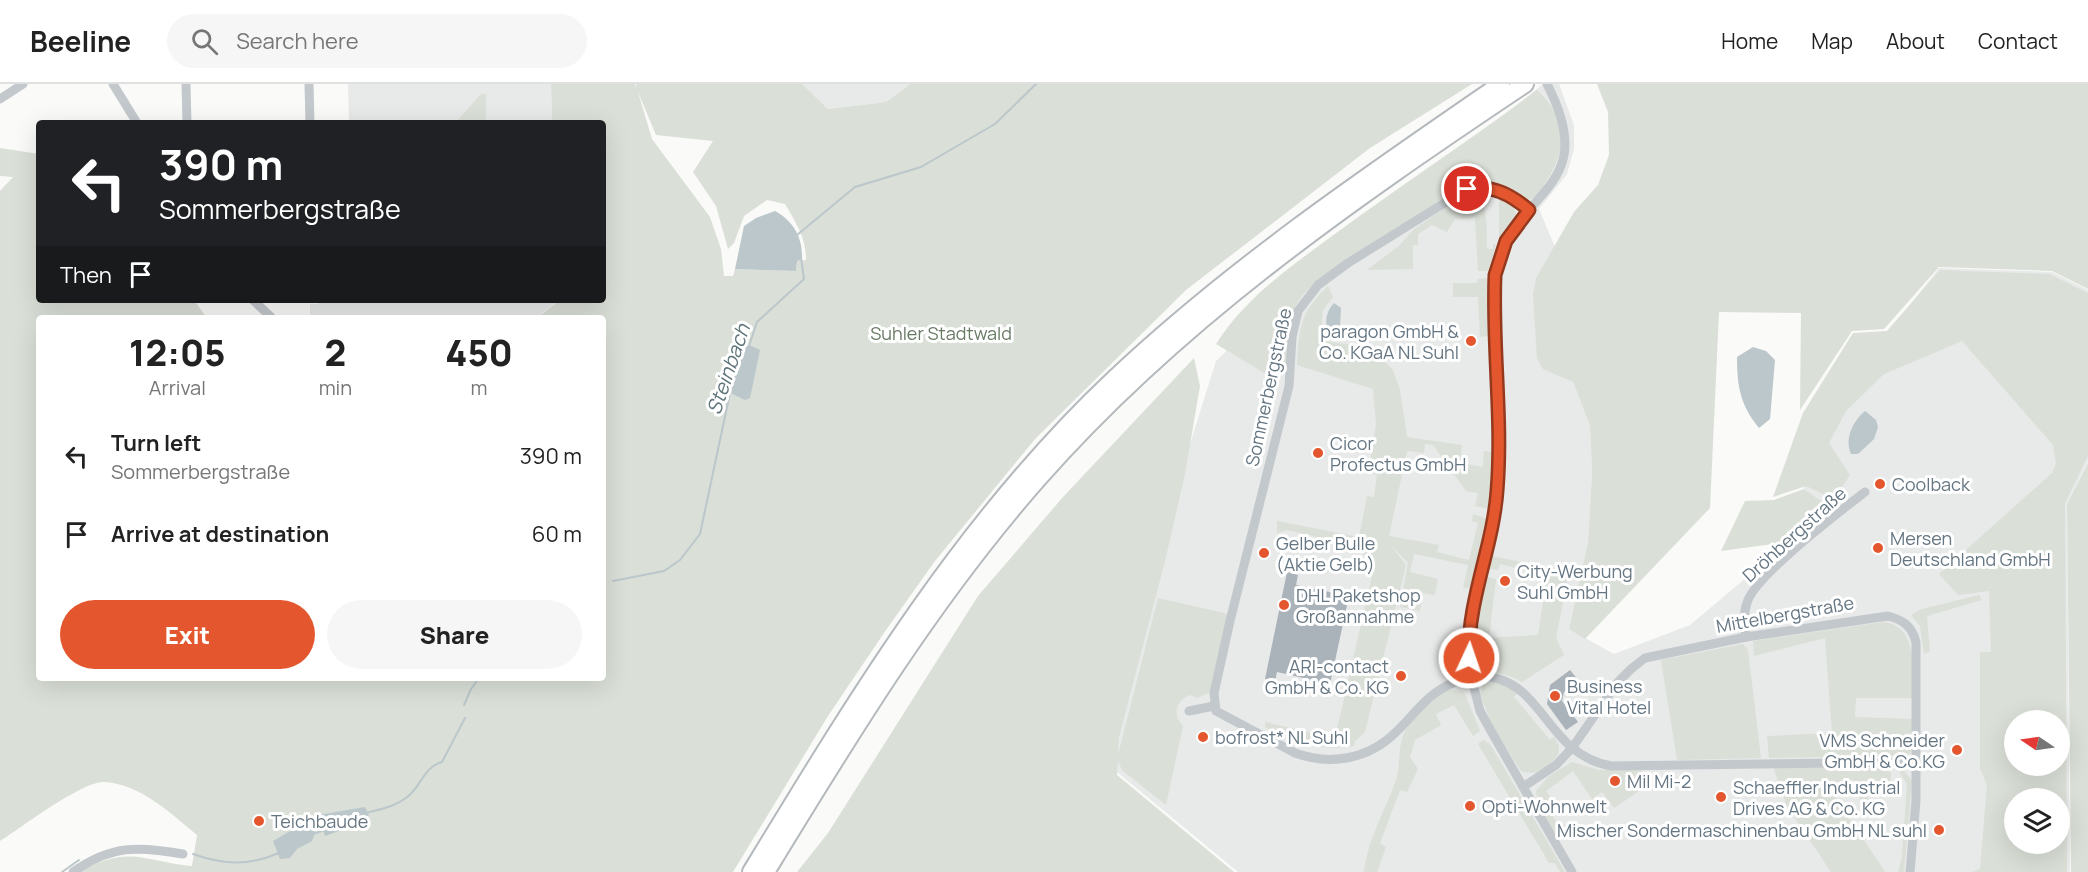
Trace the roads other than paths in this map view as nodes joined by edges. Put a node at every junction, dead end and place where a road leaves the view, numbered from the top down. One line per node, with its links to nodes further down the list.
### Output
1 (23, 84): 8 (street)
2 (113, 84): 9 (street)
3 (186, 84): 10 (street)
4 (309, 84): 11 (street)
5 (1501, 84): 21 (highway)
6 (1525, 84): 21 (highway)
7 (1547, 84): 12 (street)
8 (0, 99)
9 (135, 120)
10 (187, 120)
11 (310, 120)
12 (1529, 210): 17 (street); 18 (street, Sommerbergstraße)
13 (256, 303): 14 (street)
14 (269, 315)
15 (1865, 492): 16 (street, Dröhbergstraße)
16 (1746, 637): 20 (street, Mittelbergstraße); 22 (street, Mittelbergstraße)
17 (1470, 676): 18 (street); 20 (street); 23 (street)
18 (1214, 706): 19 (street)
19 (1189, 711)
20 (1572, 748): 22 (street); 23 (street, Mittelbergstraße)
21 (825, 761): 26 (highway); 27 (highway)
22 (1916, 762): 29 (street, Mittelbergstraße)
23 (1523, 787): 28 (street)
24 (183, 854): 25 (street)
25 (73, 872)
26 (751, 872)
27 (766, 872)
28 (1572, 872)
29 (1910, 872)

